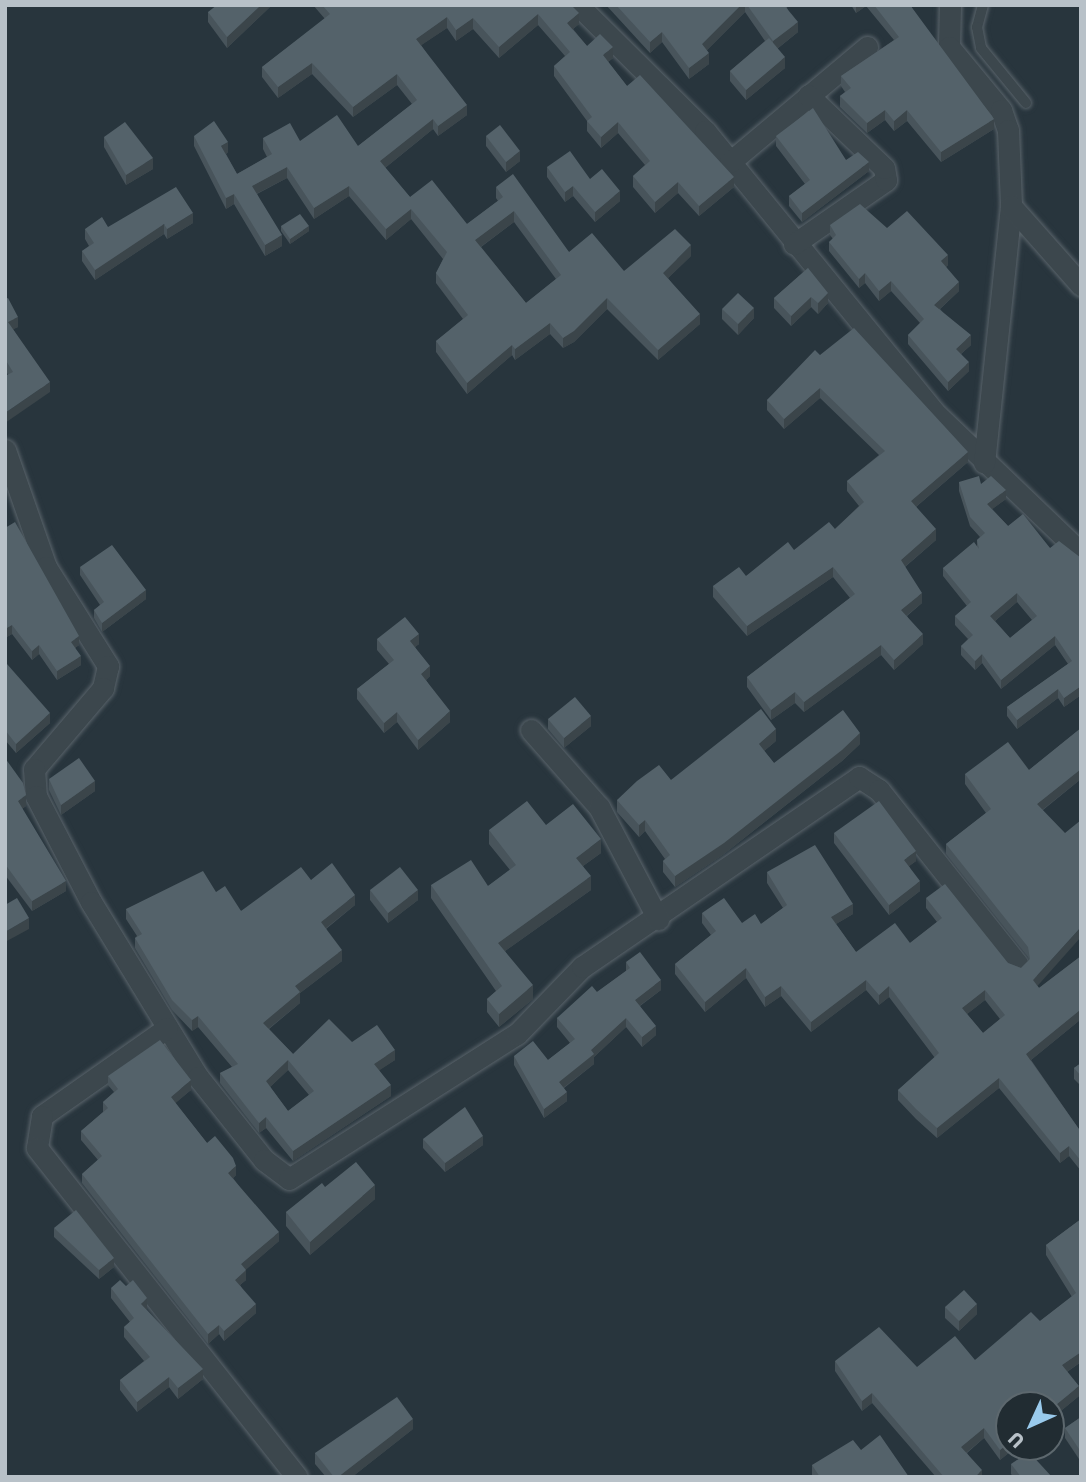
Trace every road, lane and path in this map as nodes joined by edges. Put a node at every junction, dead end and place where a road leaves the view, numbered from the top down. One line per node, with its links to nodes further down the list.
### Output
1 (578, 5): 7 (street)
2 (950, 5): 8 (street)
3 (983, 5): 6 (lane)
4 (867, 47): 5 (street)
5 (808, 95): 7 (street); 9 (street)
6 (1026, 103)
7 (730, 162): 9 (street)
8 (1011, 206): 10 (street); 12 (street)
9 (794, 244): 12 (street)
10 (1081, 284)
11 (5, 450): 17 (street)
12 (985, 463): 13 (street)
13 (1081, 552)
14 (531, 730): 15 (street)
15 (658, 919): 16 (street); 17 (street)
16 (1018, 965)
17 (167, 1028): 18 (street)
18 (296, 1477)

